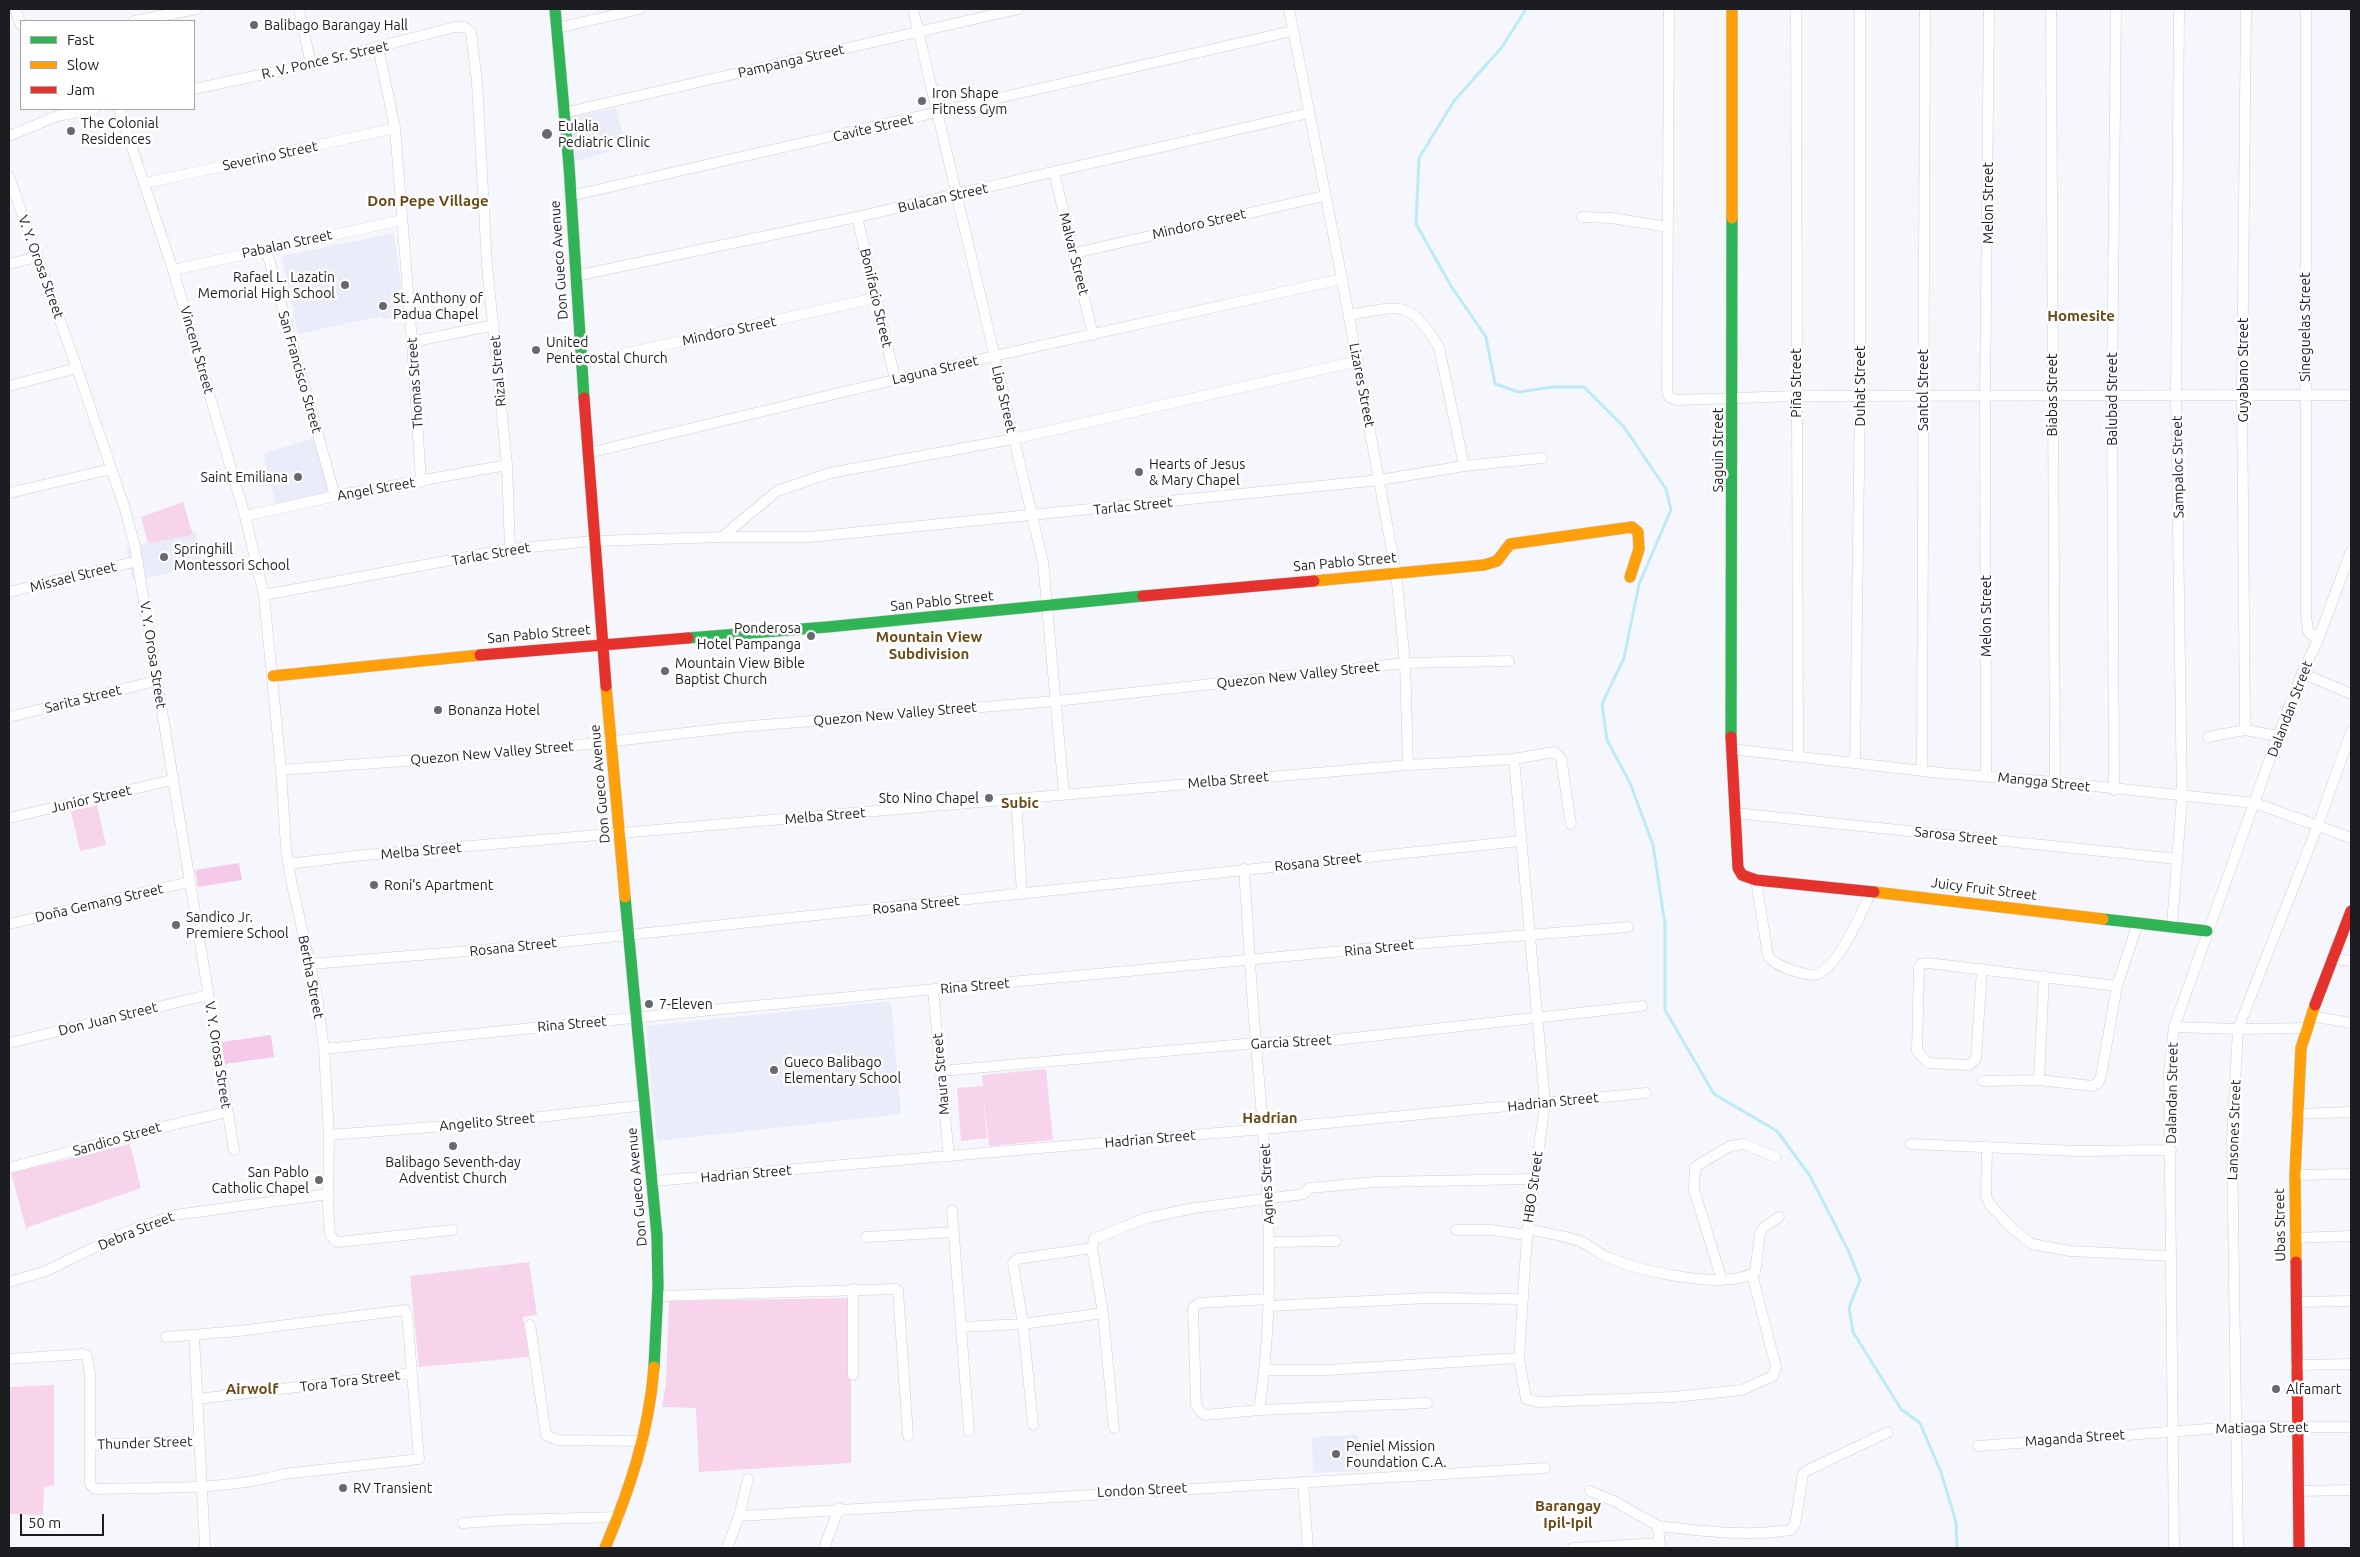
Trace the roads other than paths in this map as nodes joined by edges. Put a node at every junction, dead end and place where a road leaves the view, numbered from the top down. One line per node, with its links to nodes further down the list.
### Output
1 (15, 9): 21 (street)
2 (197, 9): 20 (street)
3 (299, 9): 27 (street)
4 (555, 9): 23 (street, Don Gueco Avenue)
5 (640, 9): 23 (street)
6 (914, 9): 24 (street, Lipa Street)
7 (1018, 9): 24 (street, Pampanga Street)
8 (1289, 9): 25 (street, Lizares Street)
9 (1669, 9): 46 (street)
10 (1732, 9): 75 (street, Saguin Street)
11 (1796, 9): 70 (street, Piña Street)
12 (1860, 9): 72 (street, Duhat Street)
13 (1925, 9): 73 (street, Santol Street)
14 (1989, 9): 74 (street, Melon Street)
15 (2051, 9): 71 (street, Biabas Street)
16 (2116, 9): 67 (street, Balubad Street)
17 (2179, 9): 68 (street, Sampaloc Street)
18 (2246, 9): 65 (street, Guyabano Street)
19 (2306, 9): 66 (street, Sineguelas Street)
20 (139, 20)
21 (20, 22)
22 (455, 27): 26 (street, R. V. Ponce Sr. Street); 56 (street, Rizal Street)
23 (557, 28): 32 (street, Don Gueco Avenue)
24 (919, 31): 32 (street, Pampanga Street); 33 (street, Lipa Street)
25 (1292, 31): 33 (street, Cavite Street); 34 (street, Lizares Street)
26 (378, 47): 27 (street, R. V. Ponce Sr. Street); 35 (street, Thomas Street)
27 (310, 64): 28 (street, R. V. Ponce Sr. Street)
28 (195, 89)
29 (85, 110): 31 (street)
30 (119, 110): 39 (street, Vincent Street)
31 (55, 113): 36 (street)
32 (563, 113): 41 (street, Don Gueco Avenue)
33 (938, 113): 40 (street, Lipa Street); 41 (street, Cavite Street)
34 (1309, 113): 37 (street, Bulacan Street); 42 (street, Lizares Street)
35 (395, 128): 39 (street, Severino Street); 45 (street, Thomas Street)
36 (9, 136)
37 (1054, 172): 40 (street, Bulacan Street); 48 (street, Malvar Street)
38 (9, 177): 49 (street, V. Y. Orosa Street)
39 (146, 183): 51 (street, Vincent Street)
40 (958, 194): 43 (street, Bulacan Street); 59 (street, Lipa Street)
41 (570, 196): 52 (street, Don Gueco Avenue)
42 (1324, 196): 48 (street, Mindoro Street); 53 (street, Lizares Street)
43 (858, 217): 52 (street, Bulacan Street); 54 (street, Bonifacio Street)
44 (1582, 217): 46 (street)
45 (402, 220): 47 (street, Pabalan Street); 58 (street, Thomas Street)
46 (1668, 227): 75 (street)
47 (266, 249): 51 (street, Pabalan Street); 85 (street, San Francisco Street)
48 (1075, 252): 57 (street, Malvar Street)
49 (38, 257): 50 (street); 62 (street, V. Y. Orosa Street)
50 (9, 264)
51 (173, 270): 86 (street, Vincent Street)
52 (575, 276): 61 (street, Don Gueco Avenue)
53 (1342, 279): 55 (street, Lizares Street); 57 (street, Laguna Street)
54 (876, 298): 61 (street, Mindoro Street); 63 (street, Bonifacio Street)
55 (1349, 315): 60 (street, Lizares Street); 80 (street)
56 (494, 325): 58 (street); 79 (street, Rizal Street)
57 (1093, 335): 59 (street, Laguna Street)
58 (412, 342): 83 (street, Thomas Street)
59 (994, 356): 63 (street, Laguna Street); 76 (street, Lipa Street)
60 (1358, 362): 76 (street); 82 (street, Lizares Street)
61 (582, 363): 77 (street, Don Gueco Avenue)
62 (77, 368): 64 (street); 81 (street, V. Y. Orosa Street)
63 (895, 379): 77 (street, Laguna Street)
64 (9, 386)
65 (2242, 394): 66 (street); 68 (street); 108 (street, Guyabano Street)
66 (2305, 394): 69 (street); 98 (street, Sineguelas Street)
67 (2112, 395): 68 (street); 71 (street); 123 (street, Balubad Street)
68 (2176, 395): 125 (street, Sampaloc Street)
69 (2351, 395)
70 (1796, 396): 72 (street); 75 (street); 114 (street, Piña Street)
71 (2052, 396): 74 (street); 122 (street, Biabas Street)
72 (1860, 397): 73 (street); 116 (street, Duhat Street)
73 (1923, 397): 74 (street); 119 (street, Santol Street)
74 (1985, 397): 120 (street, Melon Street)
75 (1733, 398): 113 (street, Saguin Street)
76 (1013, 439): 87 (street, Lipa Street); 88 (street)
77 (588, 453): 89 (street, Don Gueco Avenue)
78 (1542, 458): 80 (street, Tarlac Street)
79 (507, 466): 83 (street, Angel Street); 90 (street, Rizal Street)
80 (1464, 466): 82 (street, Tarlac Street)
81 (111, 469): 84 (street); 92 (street, V. Y. Orosa Street)
82 (1380, 480): 87 (street, Tarlac Street); 93 (street, Lizares Street)
83 (421, 482): 85 (street, Angel Street)
84 (9, 493)
85 (335, 496): 86 (street, Angel Street)
86 (245, 516): 96 (street, Vincent Street)
87 (1034, 516): 88 (street, Tarlac Street); 97 (street, Lipa Street)
88 (722, 537): 89 (street, Tarlac Street)
89 (594, 541): 90 (street, Tarlac Street); 99 (street, Don Gueco Avenue)
90 (510, 549): 96 (street, Tarlac Street)
91 (2351, 551): 98 (street, Dalandan Street)
92 (138, 561): 95 (street, Missael Street); 104 (street, V. Y. Orosa Street)
93 (1396, 572): 94 (street, San Pablo Street); 97 (street, San Pablo Street); 101 (street, Lizares Street)
94 (1630, 577)
95 (9, 592)
96 (264, 595): 103 (street, Bertha Street)
97 (1048, 605): 99 (street, San Pablo Street); 106 (street, Lipa Street)
98 (2318, 640): 102 (street, Dalandan Street)
99 (602, 643): 103 (street, San Pablo Street); 112 (street, Don Gueco Avenue)
100 (1509, 662): 101 (street, Quezon New Valley Street)
101 (1404, 663): 106 (street, Quezon New Valley Street); 117 (street, Lizares Street)
102 (2302, 673): 105 (street); 110 (street, Dalandan Street)
103 (273, 676): 118 (street, Bertha Street)
104 (156, 681): 107 (street, Sarita Street); 121 (street, V. Y. Orosa Street)
105 (2351, 694)
106 (1056, 701): 112 (street, Quezon New Valley Street); 124 (street, Lipa Street)
107 (9, 716)
108 (2245, 730): 110 (street); 111 (street)
109 (2351, 732): 131 (street, Lansones Street)
110 (2278, 736): 127 (street, Dalandan Street)
111 (2208, 737)
112 (611, 741): 118 (street, Quezon New Valley Street); 132 (street, Don Gueco Avenue)
113 (1731, 749): 114 (street, Mangga Street); 128 (street, Saguin Street)
114 (1798, 757): 116 (street, Mangga Street)
115 (1514, 759): 117 (street, Melba Street); 130 (street, Melba Street); 134 (street, HBO Street)
116 (1855, 763): 119 (street, Mangga Street)
117 (1408, 765): 124 (street, Melba Street)
118 (281, 770): 136 (street, Bertha Street)
119 (1922, 770): 120 (street, Mangga Street)
120 (1986, 776): 122 (street, Mangga Street)
121 (172, 780): 129 (street, Junior Street); 139 (street, V. Y. Orosa Street)
122 (2055, 782): 123 (street, Mangga Street)
123 (2114, 790): 125 (street, Mangga Street)
124 (1064, 794): 126 (street, Melba Street)
125 (2182, 797): 127 (street, Mangga Street); 135 (street, Sampaloc Street)
126 (1016, 799): 132 (street, Melba Street); 141 (street)
127 (2255, 803): 131 (street, Mangga Street); 147 (street, Dalandan Street)
128 (1735, 813): 135 (street, Sarosa Street); 138 (street, Saguin Street)
129 (9, 818)
130 (1571, 824)
131 (2318, 825): 133 (street, Mangga Street); 166 (street, Lansones Street)
132 (620, 834): 136 (street, Melba Street); 148 (street, Don Gueco Avenue)
133 (2351, 838)
134 (1520, 841): 137 (street, Rosana Street); 149 (street, HBO Street)
135 (2178, 860): 145 (street, Sampaloc Street)
136 (288, 864): 153 (street, Bertha Street)
137 (1244, 869): 141 (street, Rosana Street); 151 (street, Agnes Street)
138 (1756, 880): 140 (street, Juicy Fruit Street); 140 (street)
139 (189, 882): 144 (street, Doña Gemang Street); 158 (street, V. Y. Orosa Street)
140 (1871, 892): 143 (street, Juicy Fruit Street)
141 (1022, 894): 148 (street, Rosana Street)
142 (2351, 911): 150 (street, Ubas Street)
143 (2138, 923): 145 (street, Juicy Fruit Street); 156 (street)
144 (9, 924)
145 (2172, 924): 147 (street, Juicy Fruit Street)
146 (1628, 927): 149 (street, Rina Street)
147 (2208, 931): 164 (street, Dalandan Street)
148 (630, 934): 153 (street, Rosana Street); 162 (street, Don Gueco Avenue)
149 (1531, 934): 151 (street, Rina Street); 160 (street, HBO Street)
150 (2333, 959): 152 (street); 161 (street, Ubas Street)
151 (1249, 960): 157 (street, Rina Street); 168 (street, Agnes Street)
152 (2351, 961)
153 (311, 964): 169 (street, Bertha Street)
154 (1982, 969): 154 (street); 155 (street)
155 (2044, 976): 156 (street); 171 (street)
156 (2117, 986): 171 (street)
157 (933, 990): 162 (street, Rina Street); 170 (street, Maura Street)
158 (208, 995): 167 (street, Don Juan Street); 176 (street, V. Y. Orosa Street)
159 (1642, 1006): 160 (street, Garcia Street)
160 (1537, 1016): 168 (street, Garcia Street); 174 (street, HBO Street)
161 (2311, 1016): 163 (street); 165 (street, Ubas Street)
162 (636, 1018): 169 (street, Rina Street); 175 (street, Don Gueco Avenue)
163 (2351, 1023)
164 (2174, 1027): 166 (street); 184 (street, Dalandan Street)
165 (2307, 1028): 166 (street); 178 (street, Ubas Street)
166 (2238, 1030): 233 (street, Lansones Street)
167 (9, 1043)
168 (1256, 1043): 170 (street, Garcia Street); 179 (street, Agnes Street)
169 (324, 1049): 180 (street, Bertha Street)
170 (940, 1071): 185 (street, Maura Street)
171 (2038, 1080): 172 (street)
172 (1983, 1081)
173 (1646, 1093): 174 (street, Hadrian Street)
174 (1545, 1103): 179 (street, Hadrian Street); 190 (street, HBO Street)
175 (645, 1105): 180 (street, Angelito Street); 191 (street, Don Gueco Avenue)
176 (227, 1112): 183 (street, V. Y. Orosa Street); 187 (street, Sandico Street)
177 (2351, 1112): 178 (street)
178 (2296, 1114): 189 (street, Ubas Street)
179 (1264, 1129): 185 (street, Hadrian Street); 193 (street, Agnes Street)
180 (329, 1135): 192 (street, Bertha Street)
181 (1911, 1144): 182 (street)
182 (1987, 1146): 184 (street); 206 (street)
183 (234, 1150)
184 (2171, 1150): 206 (street, Dalandan Street)
185 (949, 1157): 191 (street, Hadrian Street)
186 (1776, 1157): 208 (street)
187 (9, 1168)
188 (2351, 1174): 189 (street)
189 (2295, 1175): 202 (street, Ubas Street)
190 (1533, 1179): 193 (street); 199 (street, HBO Street)
191 (654, 1181): 211 (street, Don Gueco Avenue)
192 (329, 1194): 196 (street, Bertha Street); 209 (street, Debra Street)
193 (1267, 1199): 204 (street, Agnes Street); 205 (street)
194 (952, 1210): 198 (street)
195 (1779, 1217): 207 (street)
196 (452, 1230)
197 (1456, 1230): 199 (street)
198 (954, 1232): 201 (street); 219 (street)
199 (1527, 1232): 208 (street); 212 (street, HBO Street)
200 (2351, 1236): 202 (street)
201 (866, 1237)
202 (2295, 1238): 215 (street, Ubas Street)
203 (1336, 1241): 204 (street)
204 (1270, 1242): 214 (street, Agnes Street)
205 (1092, 1248): 216 (street); 218 (street)
206 (2170, 1256): 238 (street, Dalandan Street)
207 (1752, 1274): 208 (street); 223 (street, HBO Street)
208 (1722, 1280)
209 (9, 1282)
210 (853, 1289): 211 (street); 228 (street); 240 (street)
211 (660, 1296): 242 (street, Don Gueco Avenue)
212 (1523, 1299): 214 (street); 223 (street, HBO Street)
213 (2351, 1300): 215 (street)
214 (1269, 1302): 226 (street, Agnes Street); 231 (street)
215 (2296, 1302): 225 (street, Ubas Street)
216 (1103, 1313): 218 (street); 235 (street)
217 (530, 1324): 242 (street)
218 (1023, 1324): 219 (street); 232 (street)
219 (961, 1327): 237 (street)
220 (194, 1335): 221 (street); 227 (street); 229 (street)
221 (166, 1337)
222 (9, 1358): 243 (street)
223 (1519, 1358): 226 (street)
224 (2351, 1364): 225 (street)
225 (2296, 1365): 236 (street, Ubas Street)
226 (1265, 1370): 231 (street, Agnes Street)
227 (412, 1373): 229 (street, Tora Tora Street); 248 (street)
228 (853, 1374)
229 (198, 1399): 241 (street)
230 (1427, 1403): 231 (street)
231 (1259, 1410)
232 (1033, 1425)
233 (2235, 1427): 236 (street, Matiaga Street); 238 (street, Matiaga Street); 265 (street, Lansones Street)
234 (2351, 1427): 236 (street, Matiaga Street)
235 (1114, 1428)
236 (2298, 1428): 251 (street, Ubas Street)
237 (970, 1431)
238 (2172, 1431): 244 (street, Maganda Street); 264 (street, Dalandan Street)
239 (1888, 1432): 256 (street)
240 (908, 1436)
241 (200, 1441): 243 (street, Thunder Street); 248 (street)
242 (644, 1441): 254 (street, Don Gueco Avenue)
243 (90, 1445): 248 (street)
244 (1978, 1446)
245 (1545, 1468): 247 (street, London Street)
246 (748, 1479): 253 (street)
247 (1304, 1482): 252 (street, London Street); 262 (street)
248 (202, 1486): 258 (street)
249 (2351, 1490): 251 (street)
250 (1590, 1491): 256 (street)
251 (2298, 1491): 266 (street, Ubas Street)
252 (839, 1508): 253 (street, London Street); 261 (street)
253 (739, 1516): 260 (street)
254 (618, 1517): 255 (street); 259 (street, Don Gueco Avenue)
255 (463, 1524)
256 (1658, 1526): 257 (street)
257 (1660, 1546): 263 (street)
258 (205, 1548)
259 (605, 1548)
260 (727, 1548)
261 (824, 1548)
262 (1308, 1548)
263 (1573, 1548)
264 (2174, 1548)
265 (2238, 1548)
266 (2299, 1548)

